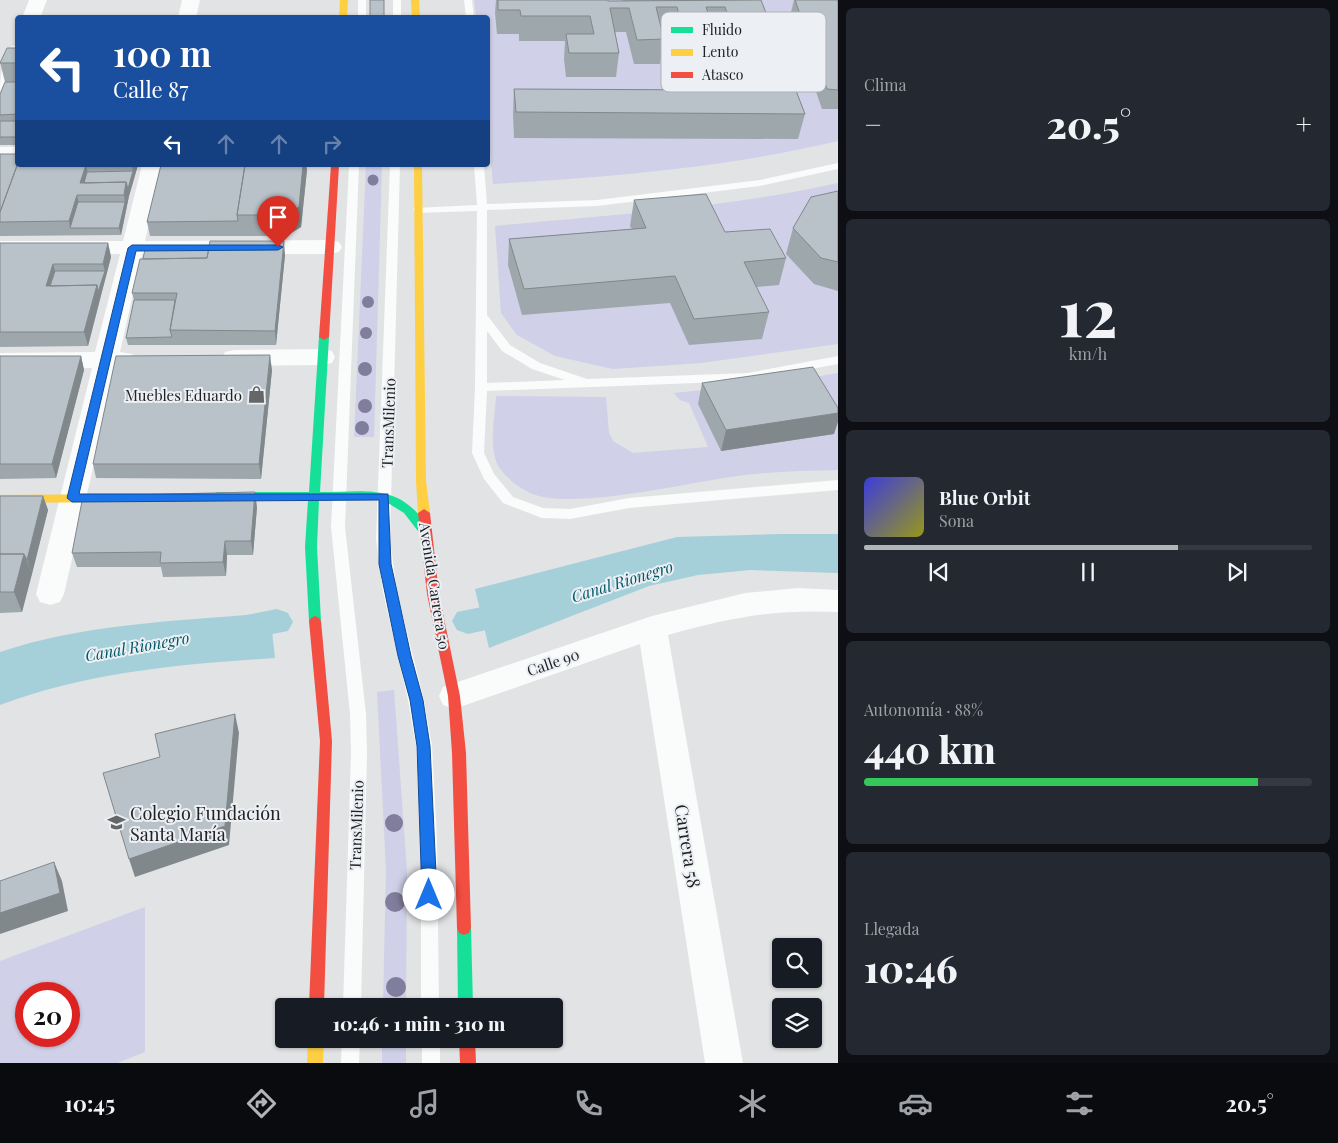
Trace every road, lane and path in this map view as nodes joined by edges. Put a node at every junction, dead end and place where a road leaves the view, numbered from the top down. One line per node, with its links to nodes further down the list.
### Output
1 (38, 0): 8 (street)
2 (191, 0): 9 (street)
3 (344, 0): 10 (main road)
4 (362, 0): 11 (lane)
5 (397, 0): 12 (lane)
6 (415, 0): 13 (main road)
7 (468, 0): 14 (lane)
8 (32, 15)
9 (188, 15)
10 (343, 15)
11 (362, 15)
12 (397, 15)
13 (416, 15)
14 (470, 15)
15 (15, 57): 16 (street)
16 (9, 72): 17 (street)
17 (0, 94)
18 (0, 153): 19 (street)
19 (15, 153)
20 (838, 166): 27 (lane)
21 (152, 167): 31 (street)
22 (335, 167): 29 (main road)
23 (354, 167): 43 (lane, TransMilenio)
24 (395, 167): 45 (lane, TransMilenio)
25 (418, 167): 28 (main road, Avenida Carrera 50)
26 (479, 167): 27 (lane)
27 (482, 207): 28 (lane); 32 (lane)
28 (418, 210): 49 (main road, Avenida Carrera 50)
29 (332, 247): 31 (street); 33 (main road)
30 (0, 248): 31 (street)
31 (132, 248): 35 (street)
32 (481, 315): 39 (lane); 40 (lane)
33 (323, 357): 34 (street); 42 (main road)
34 (214, 358)
35 (106, 360): 36 (street); 38 (street); 46 (street)
36 (145, 360)
37 (838, 360): 39 (lane)
38 (0, 361)
39 (592, 384): 40 (lane)
40 (481, 387): 41 (lane)
41 (838, 485)
42 (312, 495): 43 (main road); 44 (main road); 54 (main road)
43 (339, 495): 45 (main road); 55 (lane, TransMilenio)
44 (201, 496)
45 (384, 496): 49 (main road); 56 (lane, TransMilenio)
46 (72, 498): 47 (main road); 48 (main road); 50 (street)
47 (132, 498)
48 (0, 499)
49 (425, 532): 53 (main road, Avenida Carrera 50)
50 (50, 594)
51 (838, 601): 52 (street, Calle 90)
52 (652, 628): 53 (street, Calle 90); 64 (street, Carrera 58)
53 (454, 696): 57 (main road, Avenida Carrera 50)
54 (317, 998)
55 (352, 998)
56 (430, 998)
57 (466, 998)
58 (335, 1048): 61 (lane)
59 (431, 1048): 62 (lane)
60 (467, 1048): 63 (main road)
61 (319, 1057)
62 (431, 1063)
63 (468, 1063)
64 (724, 1063)

